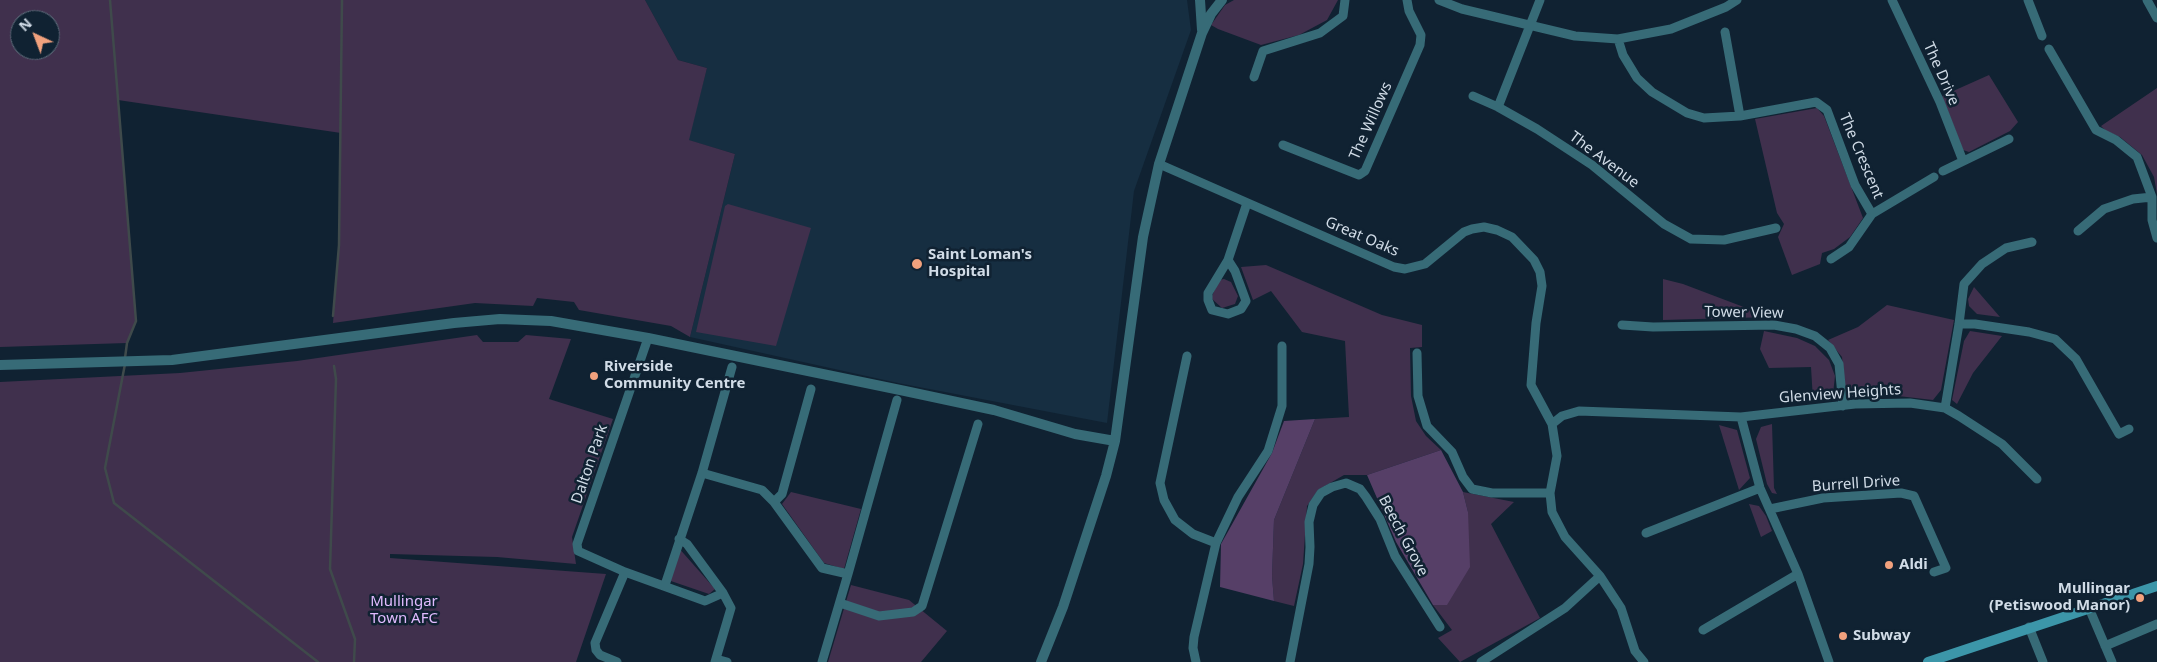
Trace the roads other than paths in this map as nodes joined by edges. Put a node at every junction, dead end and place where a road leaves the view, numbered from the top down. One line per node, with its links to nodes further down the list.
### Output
1 (1200, 0): 14 (street)
2 (1222, 0): 14 (street)
3 (1345, 0): 18 (street)
4 (1407, 0): 23 (street, The Willows)
5 (1442, 0): 12 (street)
6 (1540, 0): 12 (street)
7 (1737, 0): 16 (street)
8 (1892, 0): 24 (street, The Drive)
9 (2028, 0): 15 (street)
10 (2147, 0): 11 (street)
11 (2157, 18)
12 (1528, 26): 16 (street); 20 (street)
13 (1725, 32): 21 (street)
14 (1202, 33): 25 (street)
15 (2042, 36)
16 (1618, 39): 21 (street, The Crescent)
17 (2049, 49): 28 (street)
18 (1254, 77)
19 (1473, 96): 20 (street, The Avenue)
20 (1498, 107): 31 (street, The Avenue)
21 (1740, 116): 30 (street, The Crescent)
22 (2009, 139): 24 (street)
23 (1283, 145)
24 (1963, 161): 26 (street)
25 (1159, 164): 29 (street, Great Oaks); 53 (street)
26 (1943, 171)
27 (1934, 177): 30 (street, The Crescent)
28 (2152, 197): 32 (street); 33 (street)
29 (1247, 204): 36 (street); 51 (street, Great Oaks)
30 (1872, 214): 35 (street, The Crescent)
31 (1776, 228)
32 (2078, 231)
33 (2157, 238)
34 (2032, 242): 37 (street)
35 (1831, 259)
36 (1228, 260): 36 (street)
37 (1959, 324): 48 (street); 52 (street)
38 (1622, 326): 47 (street, Tower View)
39 (648, 338): 43 (street); 53 (street); 63 (street, Dalton Park)
40 (1282, 346): 62 (street)
41 (1417, 353): 57 (street)
42 (1187, 356): 62 (street)
43 (0, 365)
44 (732, 367): 54 (street)
45 (811, 389): 58 (street)
46 (896, 400): 65 (street)
47 (1843, 406): 48 (street, Glenview Heights); 49 (street, Glenview Heights)
48 (1945, 408): 55 (street, Glenview Heights)
49 (1741, 417): 51 (street, Glenview Heights); 56 (street)
50 (978, 424): 71 (street)
51 (1552, 424): 57 (street, Great Oaks)
52 (2129, 429)
53 (1115, 441): 84 (street)
54 (702, 473): 58 (street); 61 (street)
55 (2037, 479)
56 (1760, 488): 59 (street); 60 (street)
57 (1550, 493): 67 (street)
58 (774, 502): 65 (street)
59 (1770, 509): 64 (street, Burrell Drive); 66 (street)
60 (1646, 533)
61 (679, 539): 68 (street); 70 (street)
62 (1216, 543): 85 (street)
63 (625, 572): 68 (street, Dalton Park); 81 (street)
64 (1934, 572)
65 (848, 574): 71 (street)
66 (1798, 574): 76 (street); 88 (street)
67 (1600, 576): 80 (street); 87 (street)
68 (665, 585): 70 (street, Dalton Park)
69 (2157, 586): 72 (main road)
70 (723, 593): 78 (street)
71 (840, 604): 83 (street)
72 (2089, 608): 75 (main road); 77 (street)
73 (2157, 624): 77 (street)
74 (1440, 627): 86 (street, Beech Grove)
75 (2029, 627): 79 (main road); 90 (street)
76 (1703, 630)
77 (2106, 646): 91 (street)
78 (716, 660): 82 (street)
79 (1940, 660): 89 (main road)
80 (1484, 661)
81 (618, 662)
82 (727, 662)
83 (822, 662)
84 (1040, 662)
85 (1196, 662)
86 (1290, 662)
87 (1644, 662)
88 (1829, 662)
89 (1928, 662)
90 (2043, 662)
91 (2112, 662)

